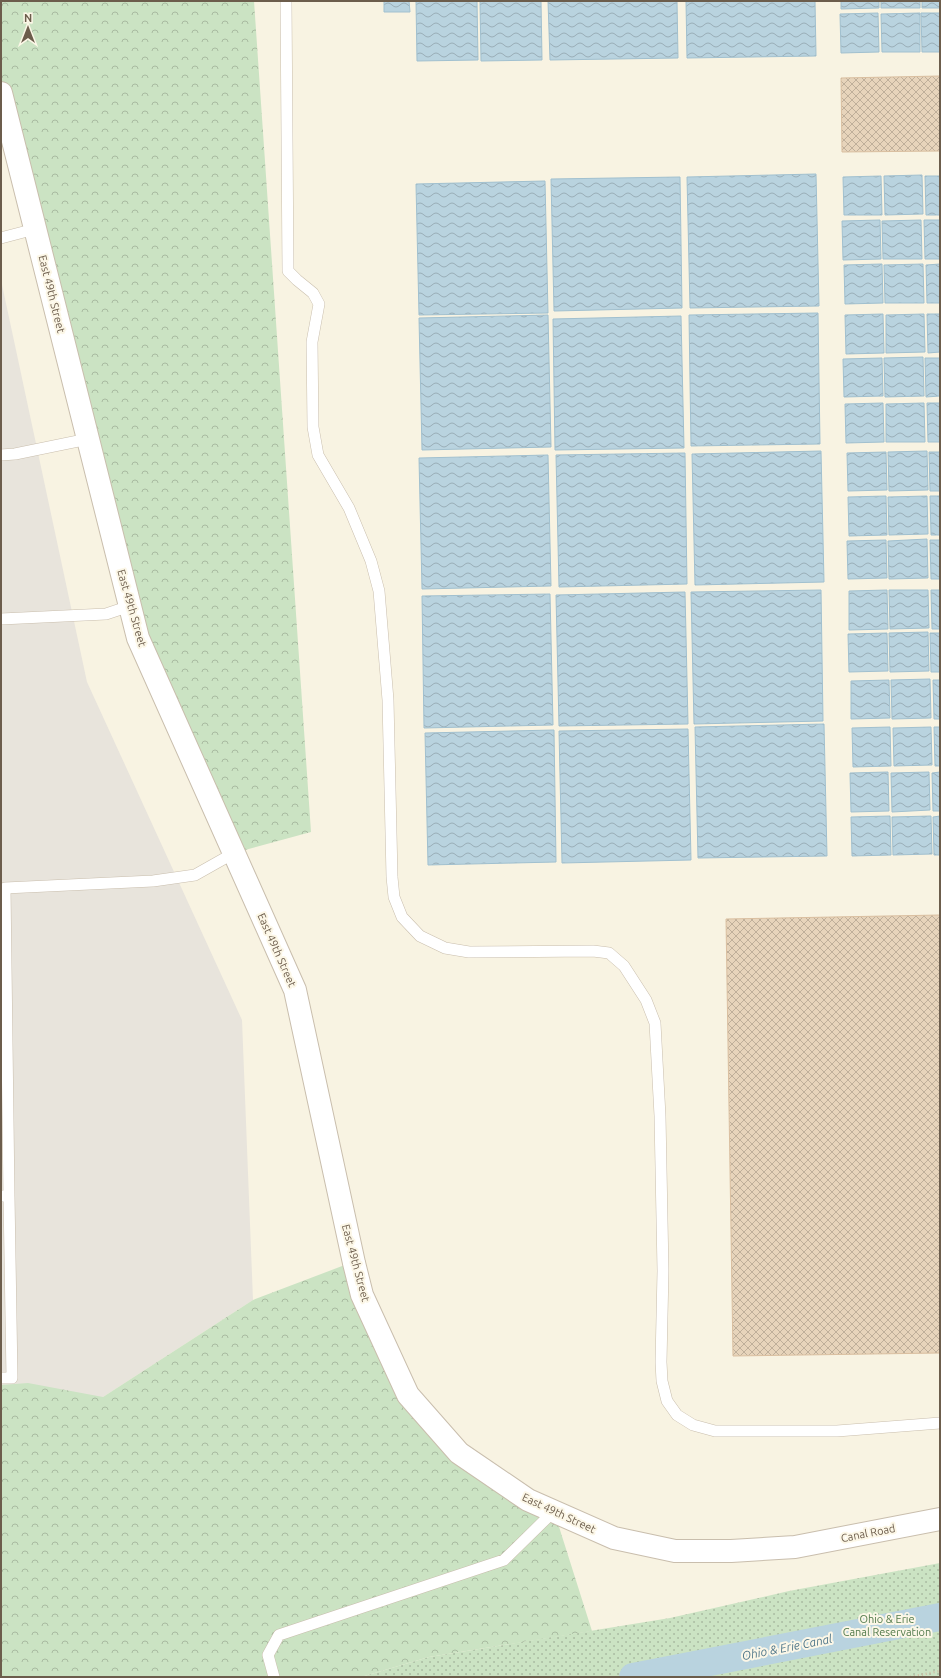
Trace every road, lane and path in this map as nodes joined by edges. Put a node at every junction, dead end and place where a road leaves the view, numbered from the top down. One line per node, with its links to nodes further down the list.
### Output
1 (286, 1): 13 (lane)
2 (1, 93): 3 (street, East 49th Street)
3 (35, 229): 4 (lane); 5 (street, East 49th Street)
4 (1, 238)
5 (88, 439): 6 (lane); 7 (street, East 49th Street)
6 (1, 455)
7 (130, 606): 8 (lane); 9 (street, East 49th Street)
8 (1, 619)
9 (234, 853): 10 (lane); 14 (street, East 49th Street)
10 (3, 888): 11 (lane)
11 (5, 1196): 12 (lane)
12 (1, 1378)
13 (940, 1423)
14 (554, 1511): 16 (street, East 49th Street); 18 (lane)
15 (940, 1519): 16 (street, Canal Road)
16 (795, 1547)
17 (940, 1670): 19 (path)
18 (274, 1677)
19 (910, 1677)

